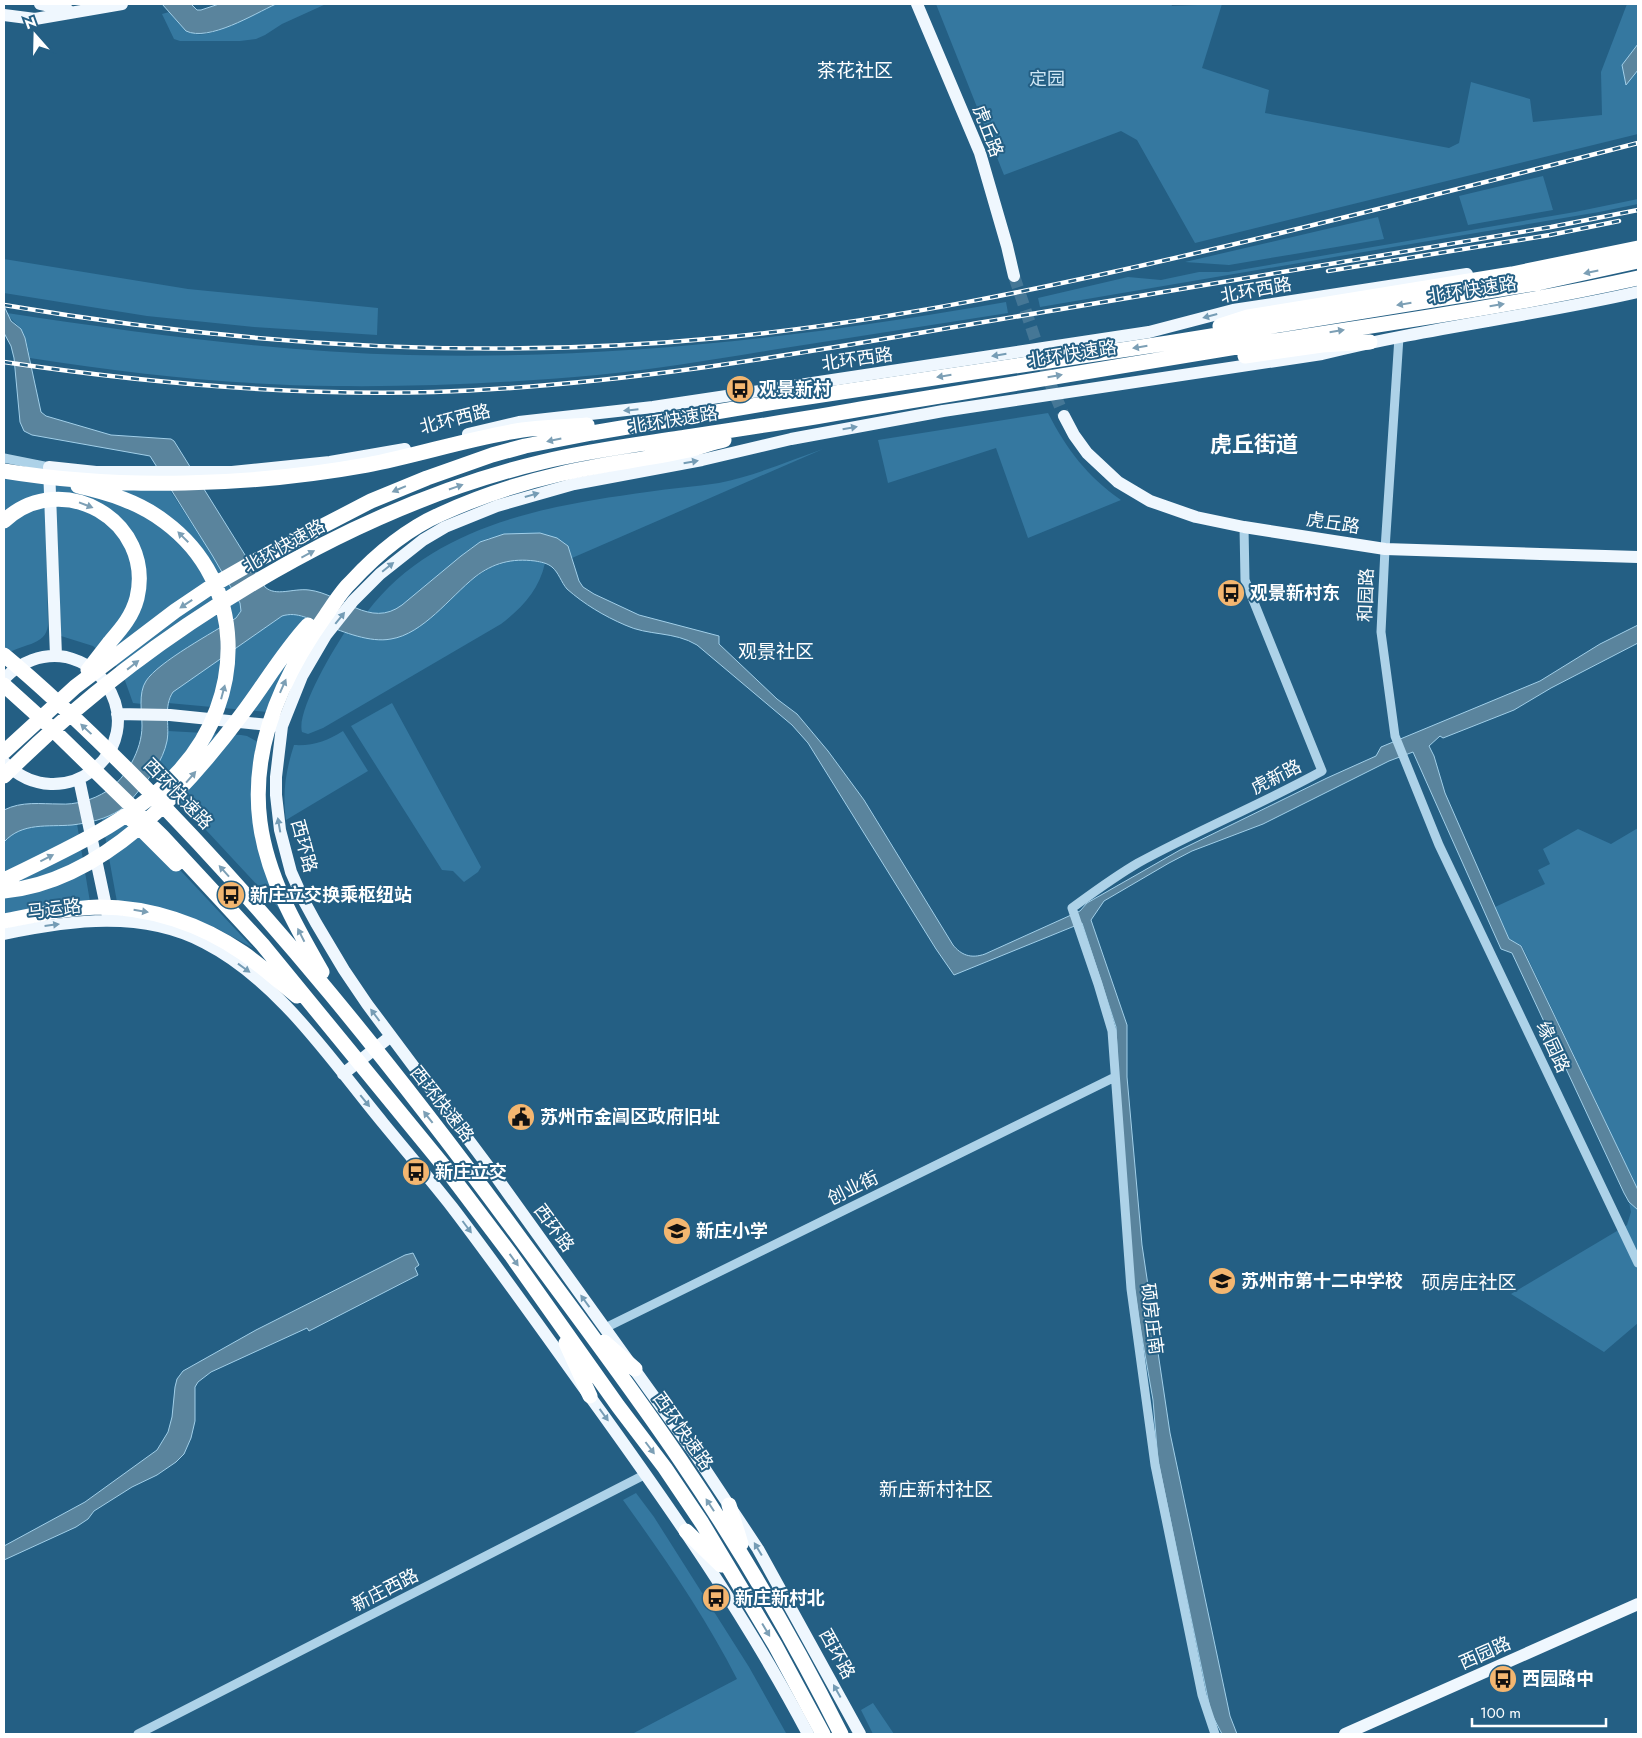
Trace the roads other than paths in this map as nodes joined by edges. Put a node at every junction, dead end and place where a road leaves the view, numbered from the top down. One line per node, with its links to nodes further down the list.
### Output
1 (40, 4): 4 (main road)
2 (122, 4): 5 (main road)
3 (918, 4): 9 (main road, 虎丘路)
4 (56, 8): 5 (main road); 6 (main road)
5 (73, 8)
6 (4, 15)
7 (1638, 247): 14 (highway); 20 (main road, 北环西路, one-way to 20)
8 (1638, 261): 14 (highway, 北环快速路, one-way to 14)
9 (1014, 276)
10 (1638, 278): 15 (highway, 北环快速路, one-way to 10)
11 (1638, 292): 12 (main road)
12 (1399, 337): 13 (main road); 25 (street, 和园路)
13 (1370, 342): 15 (highway); 37 (main road, one-way to 13)
14 (1168, 343): 17 (highway, 北环快速路, one-way to 17)
15 (1090, 370): 18 (highway, 北环快速路, one-way to 15)
16 (1064, 416): 24 (main road, 虎丘路)
17 (663, 421): 22 (highway); 34 (highway, 北环快速路, one-way to 34)
18 (783, 423): 27 (highway); 41 (highway, 北环快速路, one-way to 18)
19 (4, 458): 20 (street)
20 (49, 467): 30 (main road)
21 (4, 471): 22 (highway)
22 (30, 475): 44 (highway, one-way to 22)
23 (4, 520): 34 (highway, one-way to 34)
24 (1244, 526): 25 (main road, 虎丘路); 46 (street, 虎新路)
25 (1384, 549): 26 (main road, 虎丘路); 43 (street, 和园路)
26 (1638, 557)
27 (350, 582): 45 (highway, one-way to 27); 51 (highway, one-way to 27)
28 (4, 644): 31 (highway)
29 (4, 655): 31 (highway, 西环快速路)
30 (56, 656): 32 (main road); 36 (main road)
31 (19, 668): 51 (highway, 西环快速路, one-way to 31)
32 (4, 679)
33 (4, 685): 52 (highway, 西环快速路)
34 (75, 687): 38 (highway, 北环快速路)
35 (4, 699): 50 (highway)
36 (117, 714): 37 (main road); 42 (main road)
37 (282, 726): 53 (main road, 西环路, one-way to 37)
38 (10, 743): 39 (highway, 北环快速路)
39 (4, 752)
40 (4, 762): 42 (main road)
41 (4, 776)
42 (80, 784): 48 (main road)
43 (1439, 845): 56 (street, 缘园路)
44 (4, 880)
45 (4, 891)
46 (1072, 910): 55 (street, 硕房庄南)
47 (4, 921): 50 (highway, one-way to 50)
48 (109, 921): 49 (main road, 马运路, one-way to 48); 54 (main road, one-way to 54)
49 (4, 934)
50 (303, 1001): 52 (highway)
51 (343, 1008): 58 (highway, 西环快速路, one-way to 51)
52 (325, 1019): 57 (highway, 西环快速路, one-way to 57)
53 (391, 1036): 54 (main road); 59 (main road, 西环路, one-way to 53)
54 (343, 1074): 61 (main road, one-way to 61)
55 (1115, 1077): 59 (street, 创业街); 73 (street, 硕房庄南)
56 (1638, 1263)
57 (552, 1312): 61 (highway); 66 (highway, 西环快速路, one-way to 66)
58 (580, 1320): 60 (highway); 65 (highway, 西环快速路, one-way to 58)
59 (605, 1328): 60 (main road, 西环路)
60 (635, 1369): 63 (main road, 西环路)
61 (590, 1396): 62 (main road, one-way to 62)
62 (646, 1474): 64 (main road); 68 (street, 新庄西路)
63 (729, 1505): 65 (highway); 72 (main road, 西环路, one-way to 63)
64 (686, 1531): 66 (highway); 69 (main road)
65 (749, 1569): 71 (highway, 西环快速路)
66 (736, 1580): 70 (highway, 西环快速路, one-way to 70)
67 (1638, 1604): 74 (main road, 西园路)
68 (138, 1734)
69 (808, 1734)
70 (823, 1734)
71 (841, 1734)
72 (860, 1734)
73 (1215, 1734)
74 (1345, 1734)

